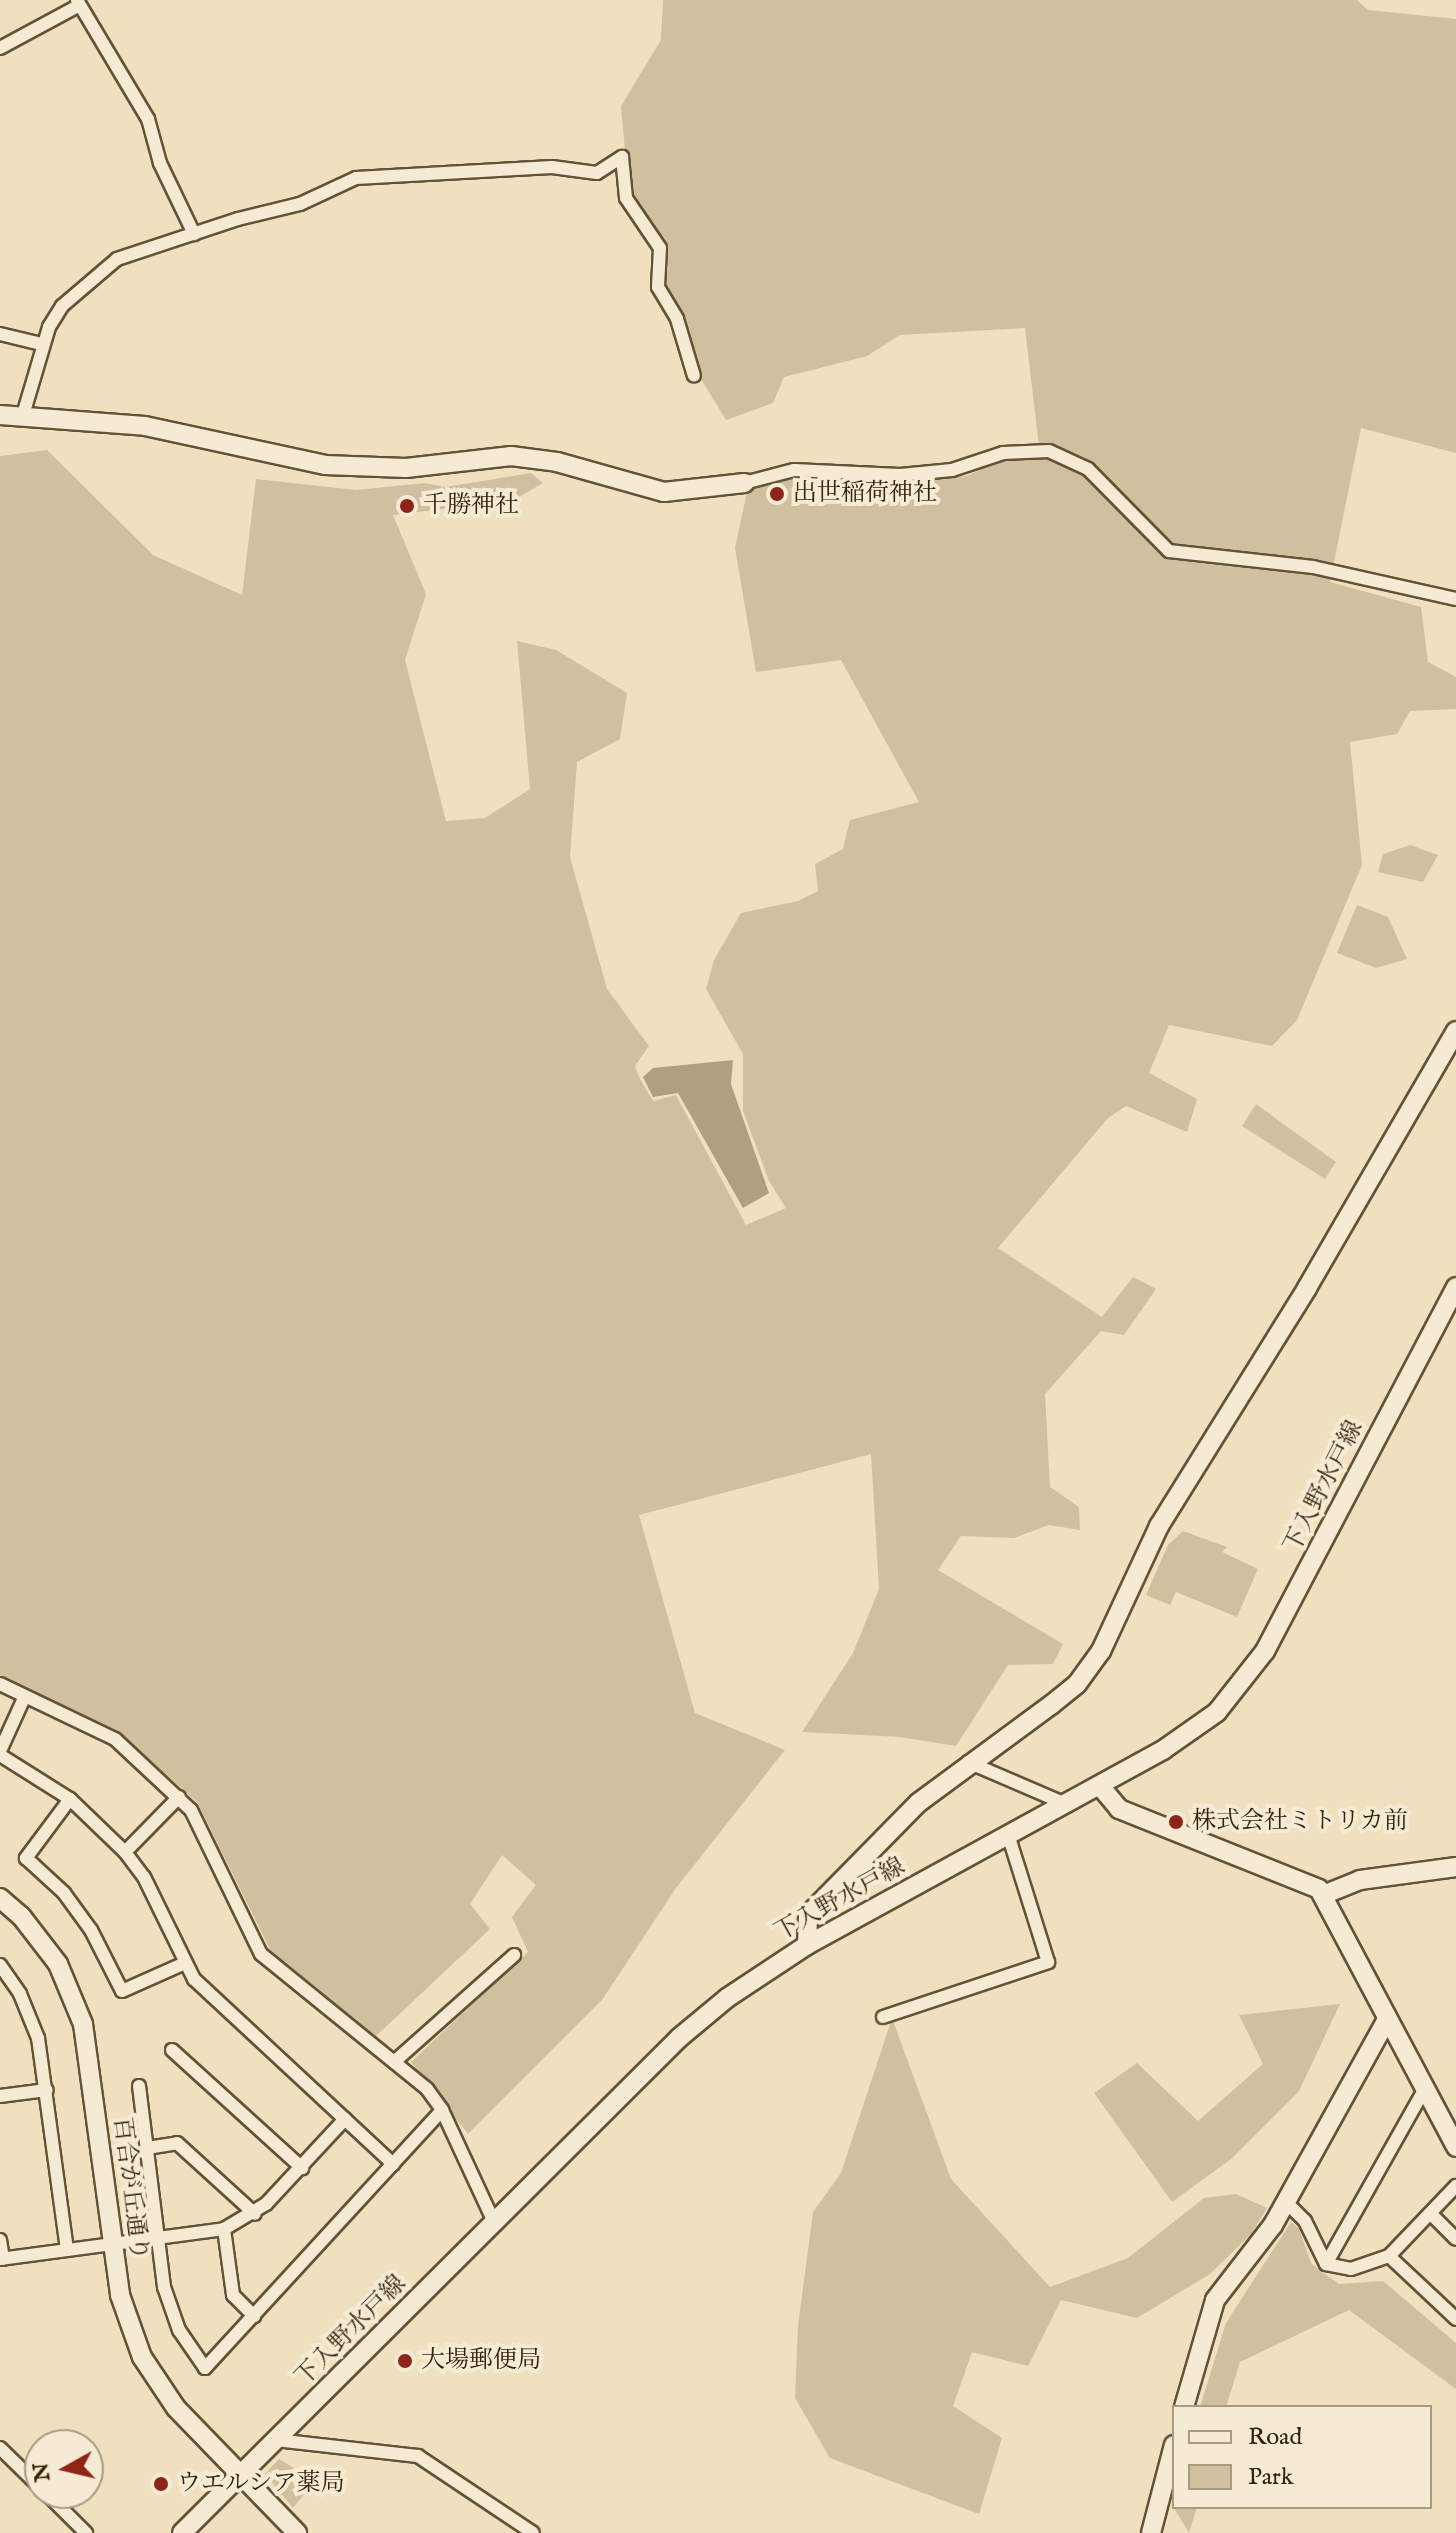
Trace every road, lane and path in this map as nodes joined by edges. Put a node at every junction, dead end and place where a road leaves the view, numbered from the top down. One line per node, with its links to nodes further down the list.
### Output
1 (78, 3): 2 (street); 3 (street)
2 (0, 48)
3 (194, 234): 5 (street); 6 (street)
4 (0, 334): 5 (street)
5 (41, 344): 8 (street)
6 (694, 376)
7 (0, 415): 8 (street)
8 (23, 415): 9 (street)
9 (744, 483): 10 (street)
10 (1456, 599)
11 (1456, 1031): 16 (street)
12 (1456, 1287): 17 (street, 下入野水戸線)
13 (0, 1684): 14 (street)
14 (25, 1696): 15 (street); 18 (street)
15 (0, 1753): 19 (street)
16 (968, 1762): 20 (street); 26 (street)
17 (1100, 1786): 20 (street, 下入野水戸線); 24 (street)
18 (179, 1797): 22 (street); 33 (street)
19 (70, 1799): 22 (street); 28 (street)
20 (1066, 1804): 21 (street, 下入野水戸線)
21 (1008, 1834): 26 (street, 下入野水戸線); 30 (street)
22 (125, 1852): 28 (street)
23 (1456, 1867): 24 (street)
24 (1323, 1895): 31 (street)
25 (0, 1898): 53 (street, 百合が丘通り)
26 (807, 1945): 48 (street, 下入野水戸線)
27 (514, 1955): 33 (street)
28 (183, 1964): 39 (street)
29 (0, 1965): 35 (street)
30 (883, 2017)
31 (1386, 2021): 36 (street); 45 (street)
32 (172, 2050): 43 (street)
33 (394, 2062): 38 (street)
34 (139, 2086): 41 (street)
35 (47, 2090): 37 (street); 54 (street)
36 (1423, 2092): 40 (street); 57 (street)
37 (0, 2096)
38 (442, 2110): 42 (street); 48 (street)
39 (345, 2119): 42 (street); 43 (street)
40 (1456, 2147)
41 (147, 2148): 46 (street); 52 (street)
42 (393, 2164): 58 (street)
43 (302, 2168): 46 (street)
44 (1456, 2186): 47 (street)
45 (1285, 2201): 57 (street); 60 (street)
46 (255, 2214): 49 (street)
47 (1431, 2214): 50 (street); 55 (street)
48 (494, 2222): 61 (street, 下入野水戸線)
49 (224, 2229): 52 (street); 58 (street)
50 (1456, 2239)
51 (0, 2240): 56 (street)
52 (158, 2240): 53 (street); 58 (street)
53 (112, 2245): 54 (street); 65 (street, 百合が丘通り)
54 (67, 2250): 56 (street)
55 (1389, 2256): 57 (street); 59 (street)
56 (1, 2259)
57 (1326, 2264)
58 (254, 2316)
59 (1456, 2319)
60 (1185, 2405)
61 (275, 2440): 65 (street, 下入野水戸線); 70 (street)
62 (0, 2448): 64 (street)
63 (1172, 2453): 71 (street)
64 (24, 2471)
65 (242, 2474): 68 (street, 下入野水戸線); 69 (street, 百合が丘通り)
66 (62, 2509): 67 (street)
67 (86, 2533)
68 (182, 2533)
69 (297, 2533)
70 (533, 2533)
71 (1151, 2533)

